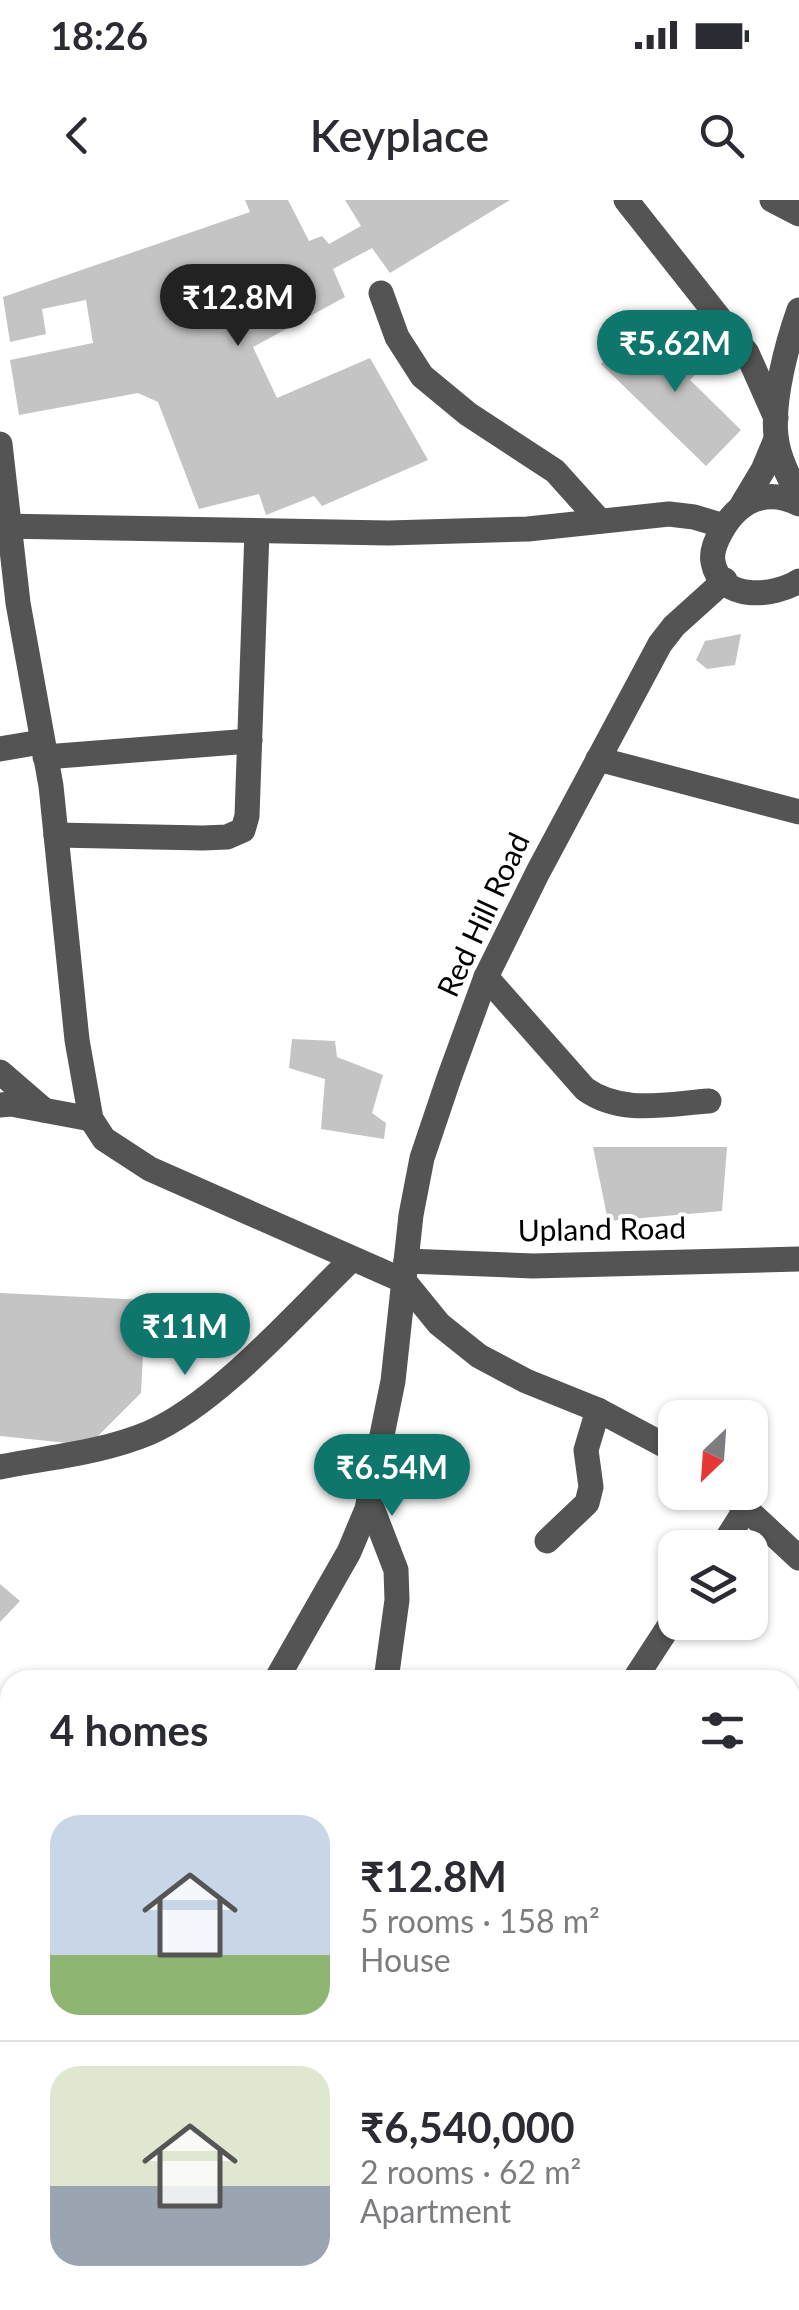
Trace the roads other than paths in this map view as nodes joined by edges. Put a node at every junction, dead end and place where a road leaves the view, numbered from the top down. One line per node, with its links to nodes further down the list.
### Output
1 (626, 200): 6 (street)
2 (772, 200): 3 (street)
3 (799, 214)
4 (381, 293): 11 (street)
5 (799, 310): 6 (street)
6 (776, 429): 8 (street); 10 (street)
7 (0, 444): 12 (street)
8 (799, 496)
9 (799, 504): 10 (street)
10 (742, 505): 13 (street)
11 (600, 522): 13 (street); 14 (street)
12 (4, 526): 14 (street); 19 (street)
13 (724, 526): 15 (street)
14 (257, 531): 17 (street)
15 (724, 580): 16 (street); 20 (street, Red Hill Road)
16 (791, 590)
17 (250, 741): 19 (street); 22 (street)
18 (0, 749): 19 (street)
19 (43, 750): 22 (street)
20 (598, 759): 21 (street); 23 (street, Red Hill Road)
21 (799, 812)
22 (56, 835): 28 (street)
23 (486, 977): 25 (street); 31 (street, Red Hill Road)
24 (0, 1072): 27 (street)
25 (709, 1102)
26 (0, 1105): 27 (street)
27 (44, 1110): 28 (street)
28 (91, 1119): 30 (street)
29 (799, 1259): 31 (street, Upland Road)
30 (352, 1260): 31 (street); 34 (street)
31 (405, 1271): 32 (street); 35 (street, Red Hill Road)
32 (598, 1410): 33 (street); 37 (street)
33 (658, 1442)
34 (0, 1467)
35 (369, 1500): 40 (street, Red Hill Road); 41 (street)
36 (749, 1510): 38 (street)
37 (547, 1540)
38 (799, 1558)
39 (660, 1640): 42 (street)
40 (282, 1670)
41 (387, 1670)
42 (641, 1670)

